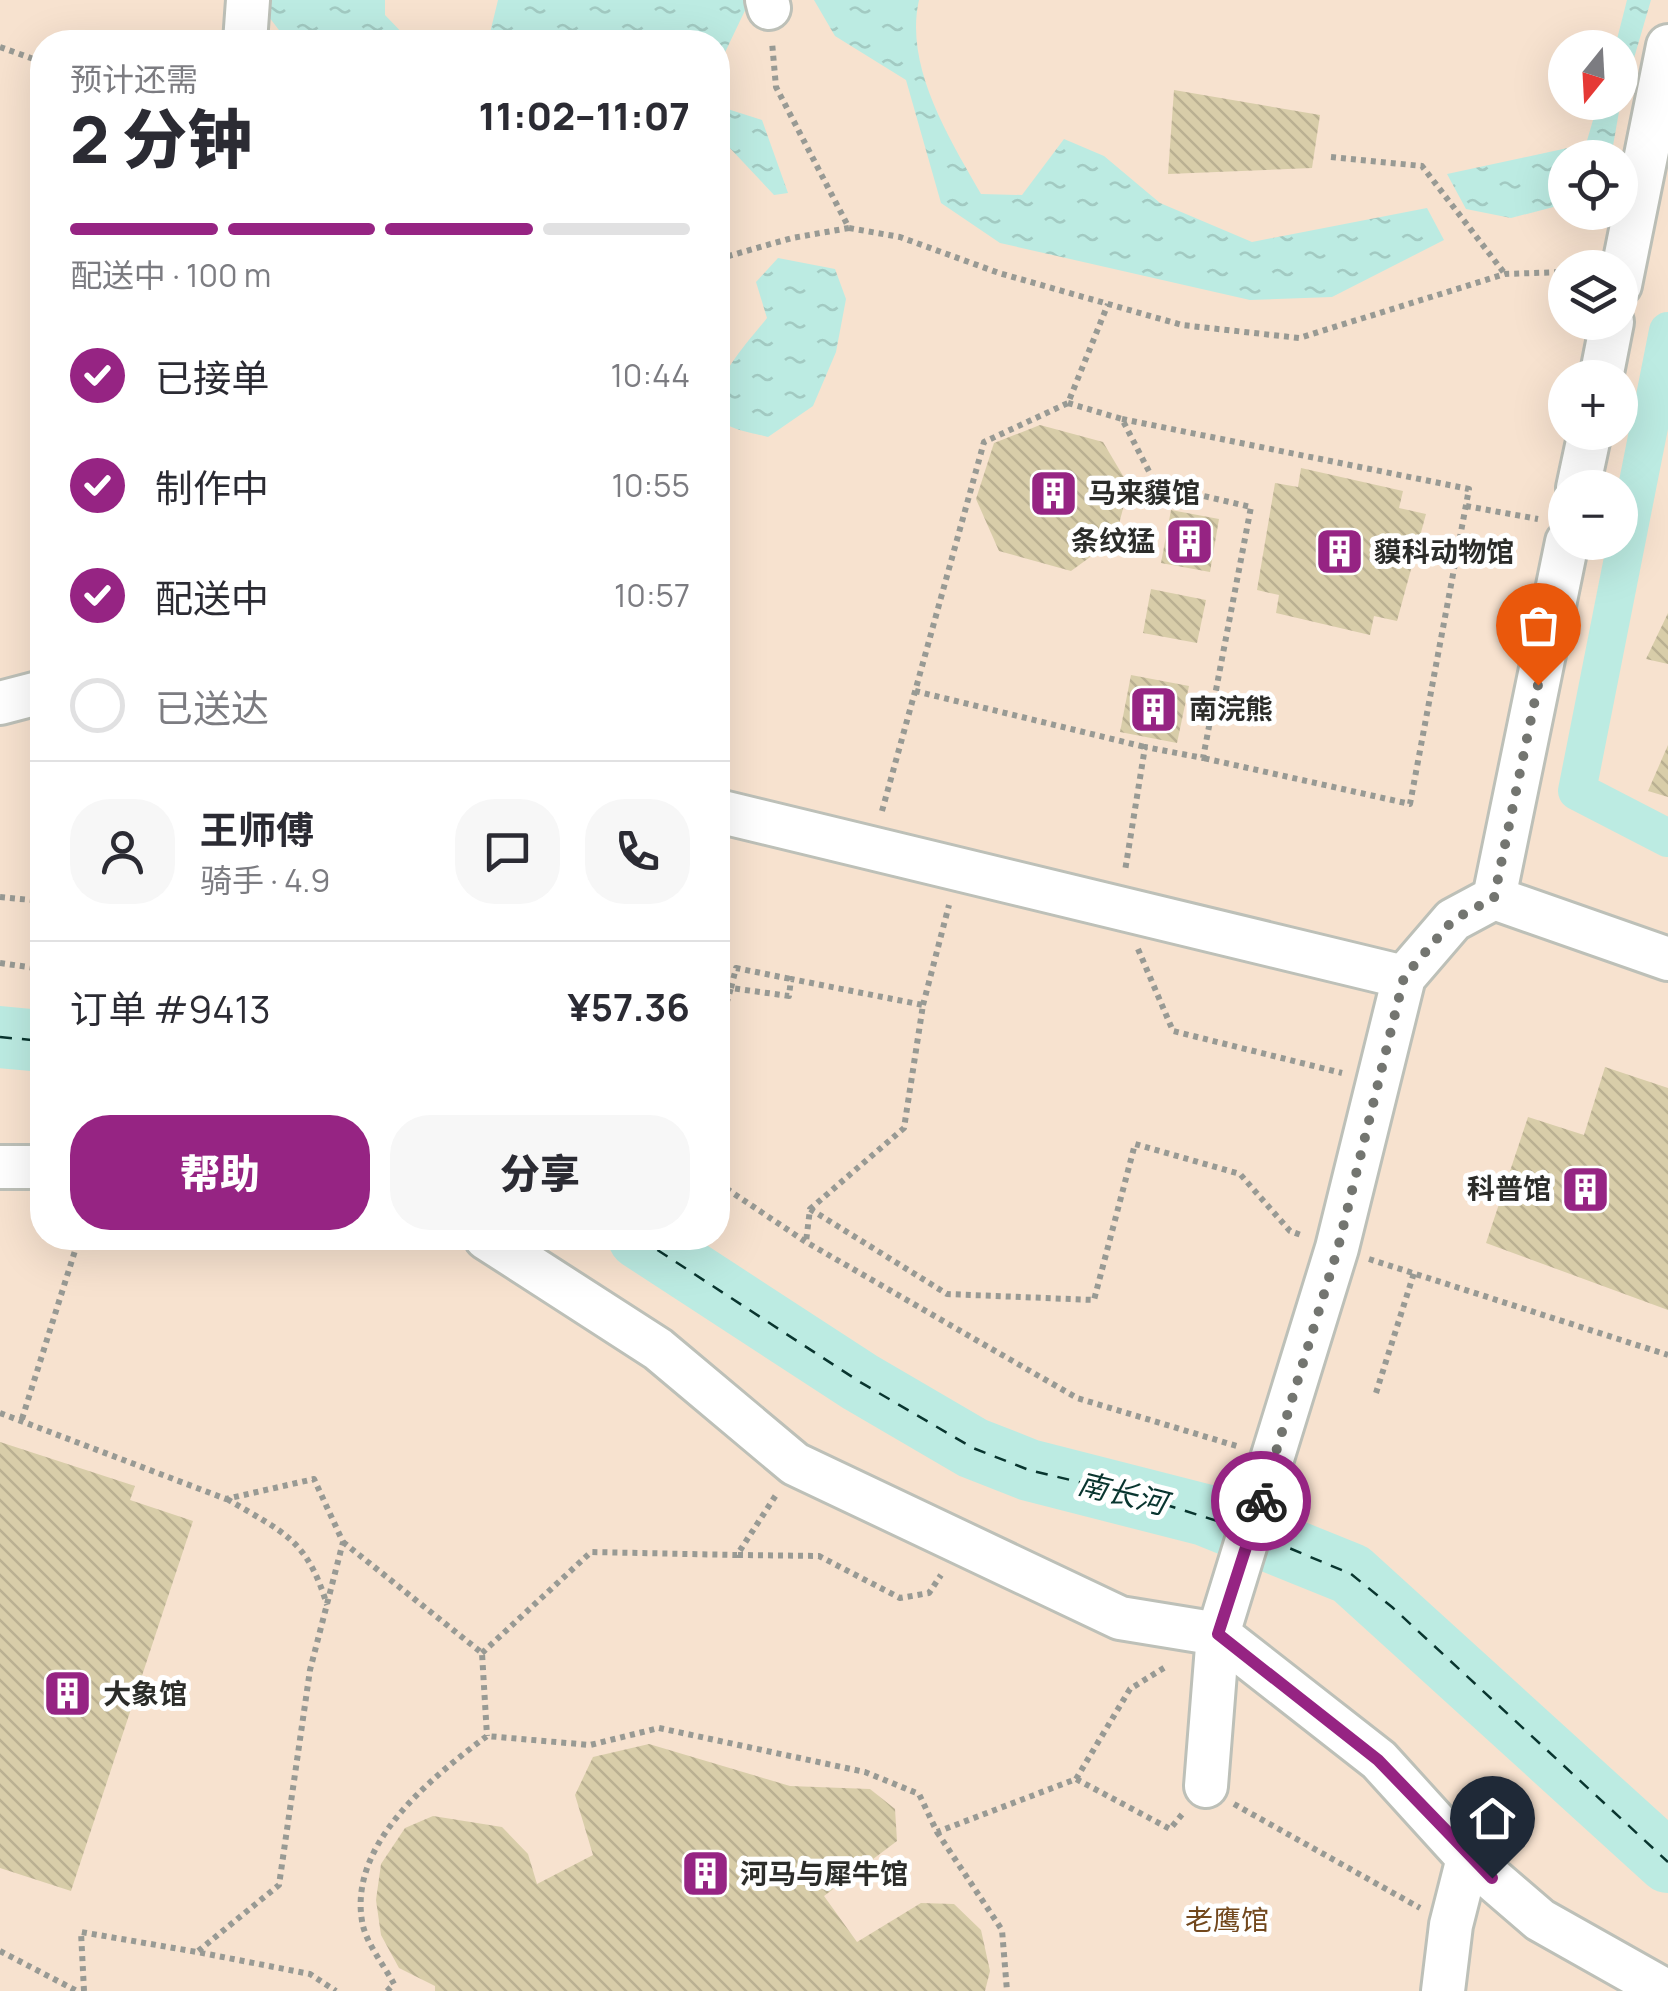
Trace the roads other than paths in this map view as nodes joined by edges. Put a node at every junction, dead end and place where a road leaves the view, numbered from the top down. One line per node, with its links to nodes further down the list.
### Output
1 (248, 0): 2 (lane)
2 (246, 30)
3 (1668, 46): 4 (lane)
4 (1627, 250)
5 (1553, 560): 9 (lane)
6 (30, 695): 7 (lane)
7 (0, 703)
8 (730, 814): 11 (lane)
9 (1494, 898): 10 (lane); 11 (lane)
10 (1668, 959)
11 (1404, 977): 15 (lane)
12 (0, 1167): 13 (lane)
13 (30, 1167)
14 (504, 1250): 15 (lane)
15 (1218, 1634): 16 (lane); 17 (lane)
16 (1206, 1786)
17 (1468, 1858): 18 (lane); 19 (lane)
18 (1443, 1991)
19 (1666, 1991)

